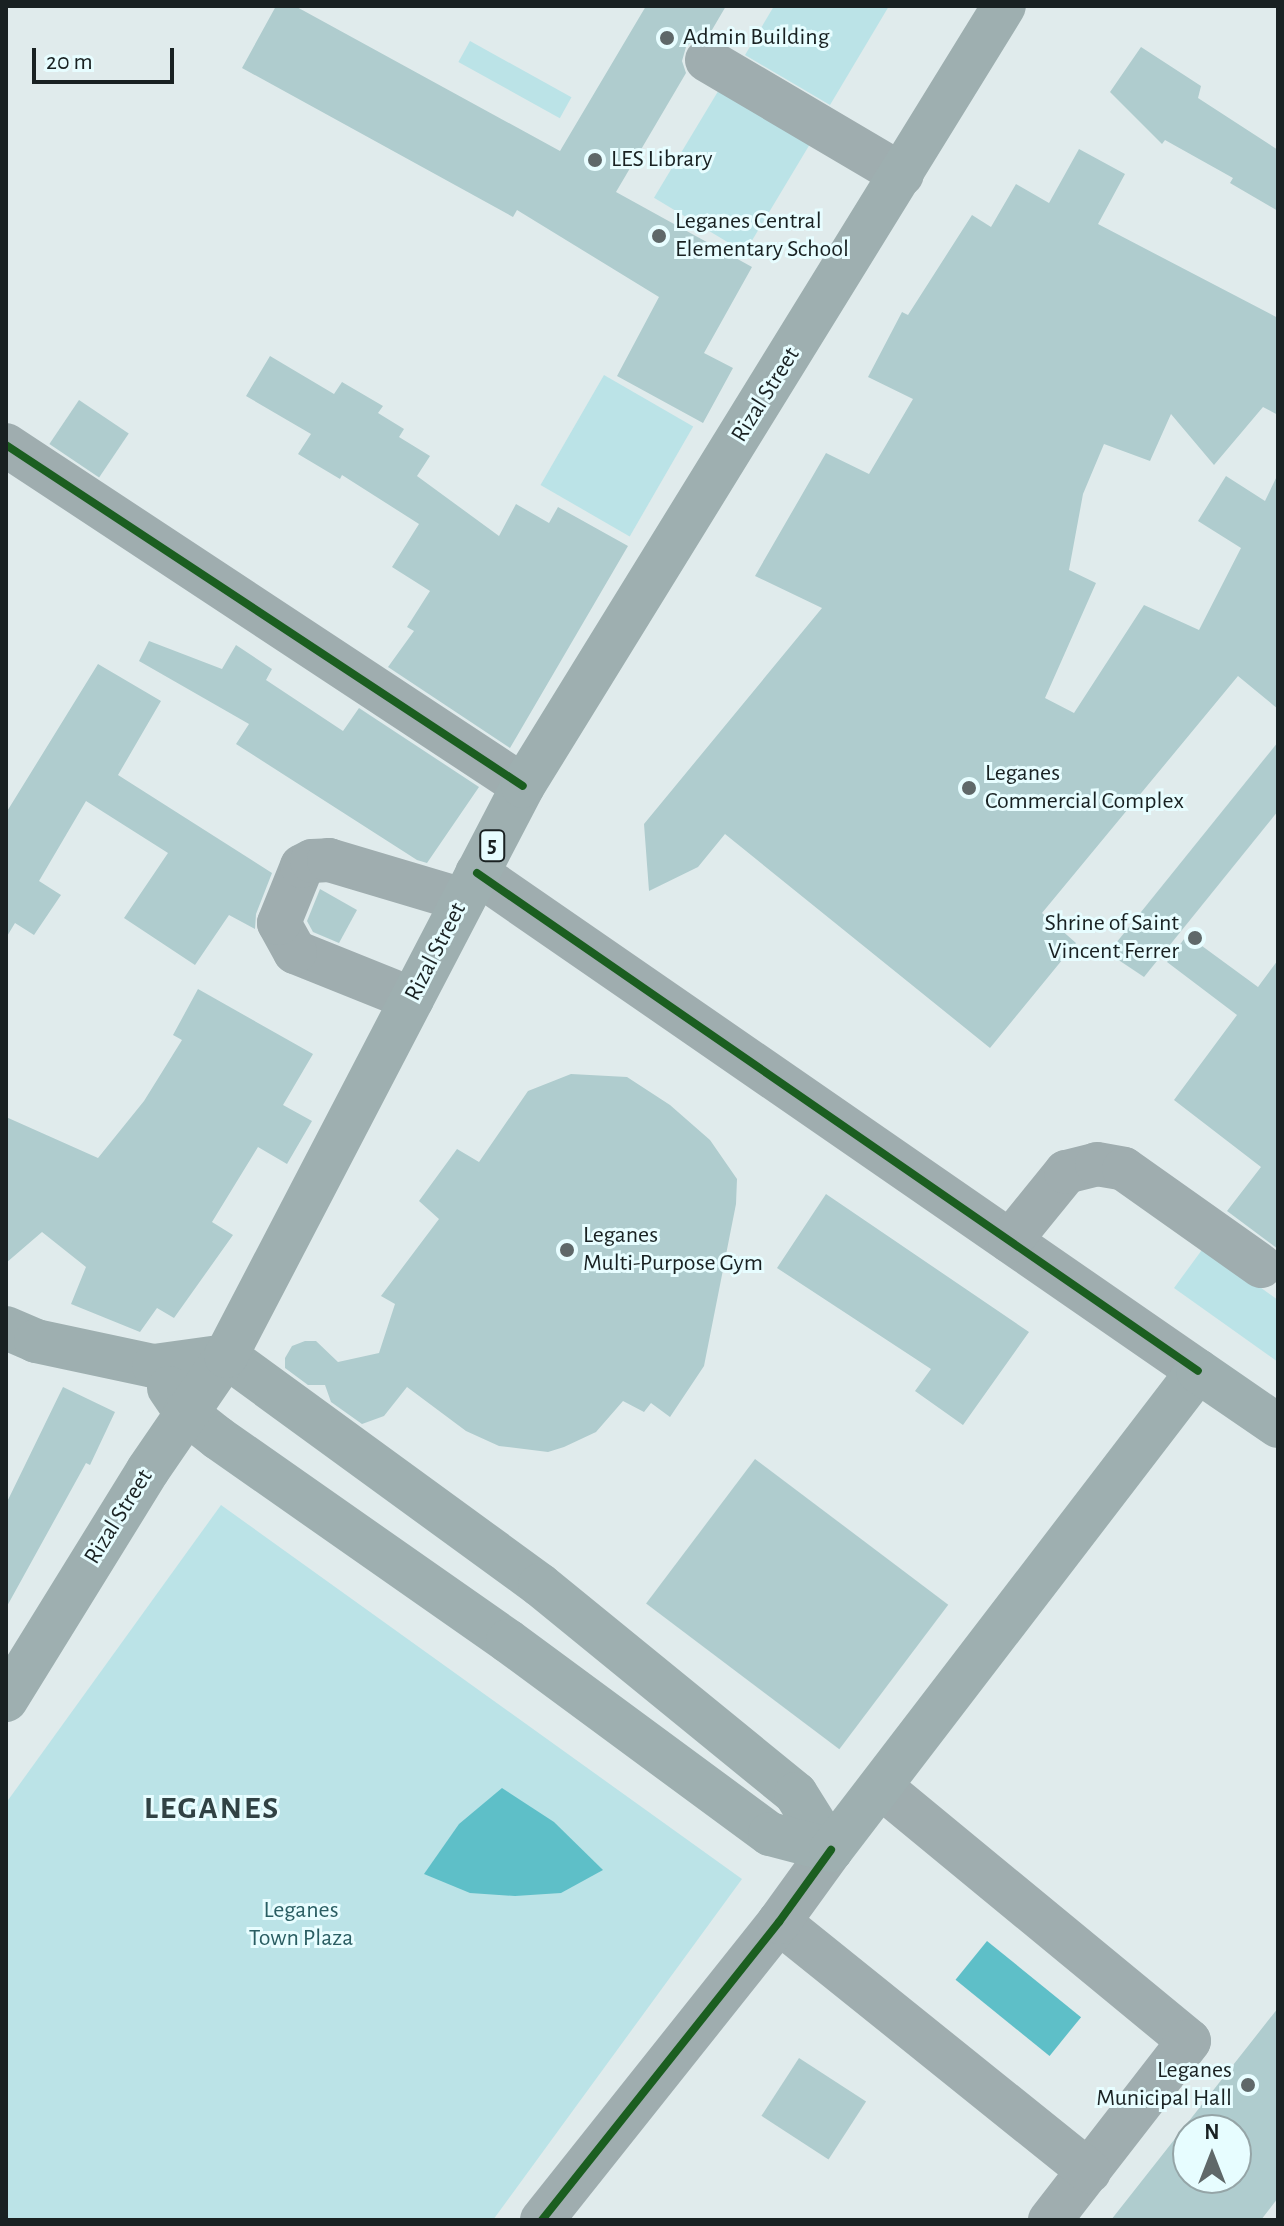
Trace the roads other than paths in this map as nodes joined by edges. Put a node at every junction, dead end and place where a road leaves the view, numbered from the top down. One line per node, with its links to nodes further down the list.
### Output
1 (1004, 6): 3 (main road, Rizal Street / 5)
2 (707, 60): 3 (street)
3 (902, 175): 5 (main road, Rizal Street / 5)
4 (6, 445): 5 (street)
5 (523, 786): 6 (main road, Rizal Street / 5)
6 (470, 887): 7 (main road, Rizal Street / 5); 7 (street); 8 (street)
7 (412, 999): 11 (main road, Rizal Street / 5)
8 (1010, 1241): 9 (street); 13 (street)
9 (1261, 1266)
10 (6, 1328): 12 (main road)
11 (226, 1356): 12 (main road); 14 (main road, Rizal Street / 5); 18 (main road)
12 (154, 1366): 14 (main road)
13 (1198, 1371): 15 (main road); 17 (main road)
14 (185, 1412): 16 (main road, Rizal Street / 5); 18 (main road)
15 (1278, 1426)
16 (6, 1700)
17 (881, 1787): 18 (main road); 20 (street)
18 (831, 1850): 19 (street)
19 (779, 1922): 20 (street); 21 (street)
20 (1089, 2171): 22 (street)
21 (542, 2220)
22 (1050, 2220)

